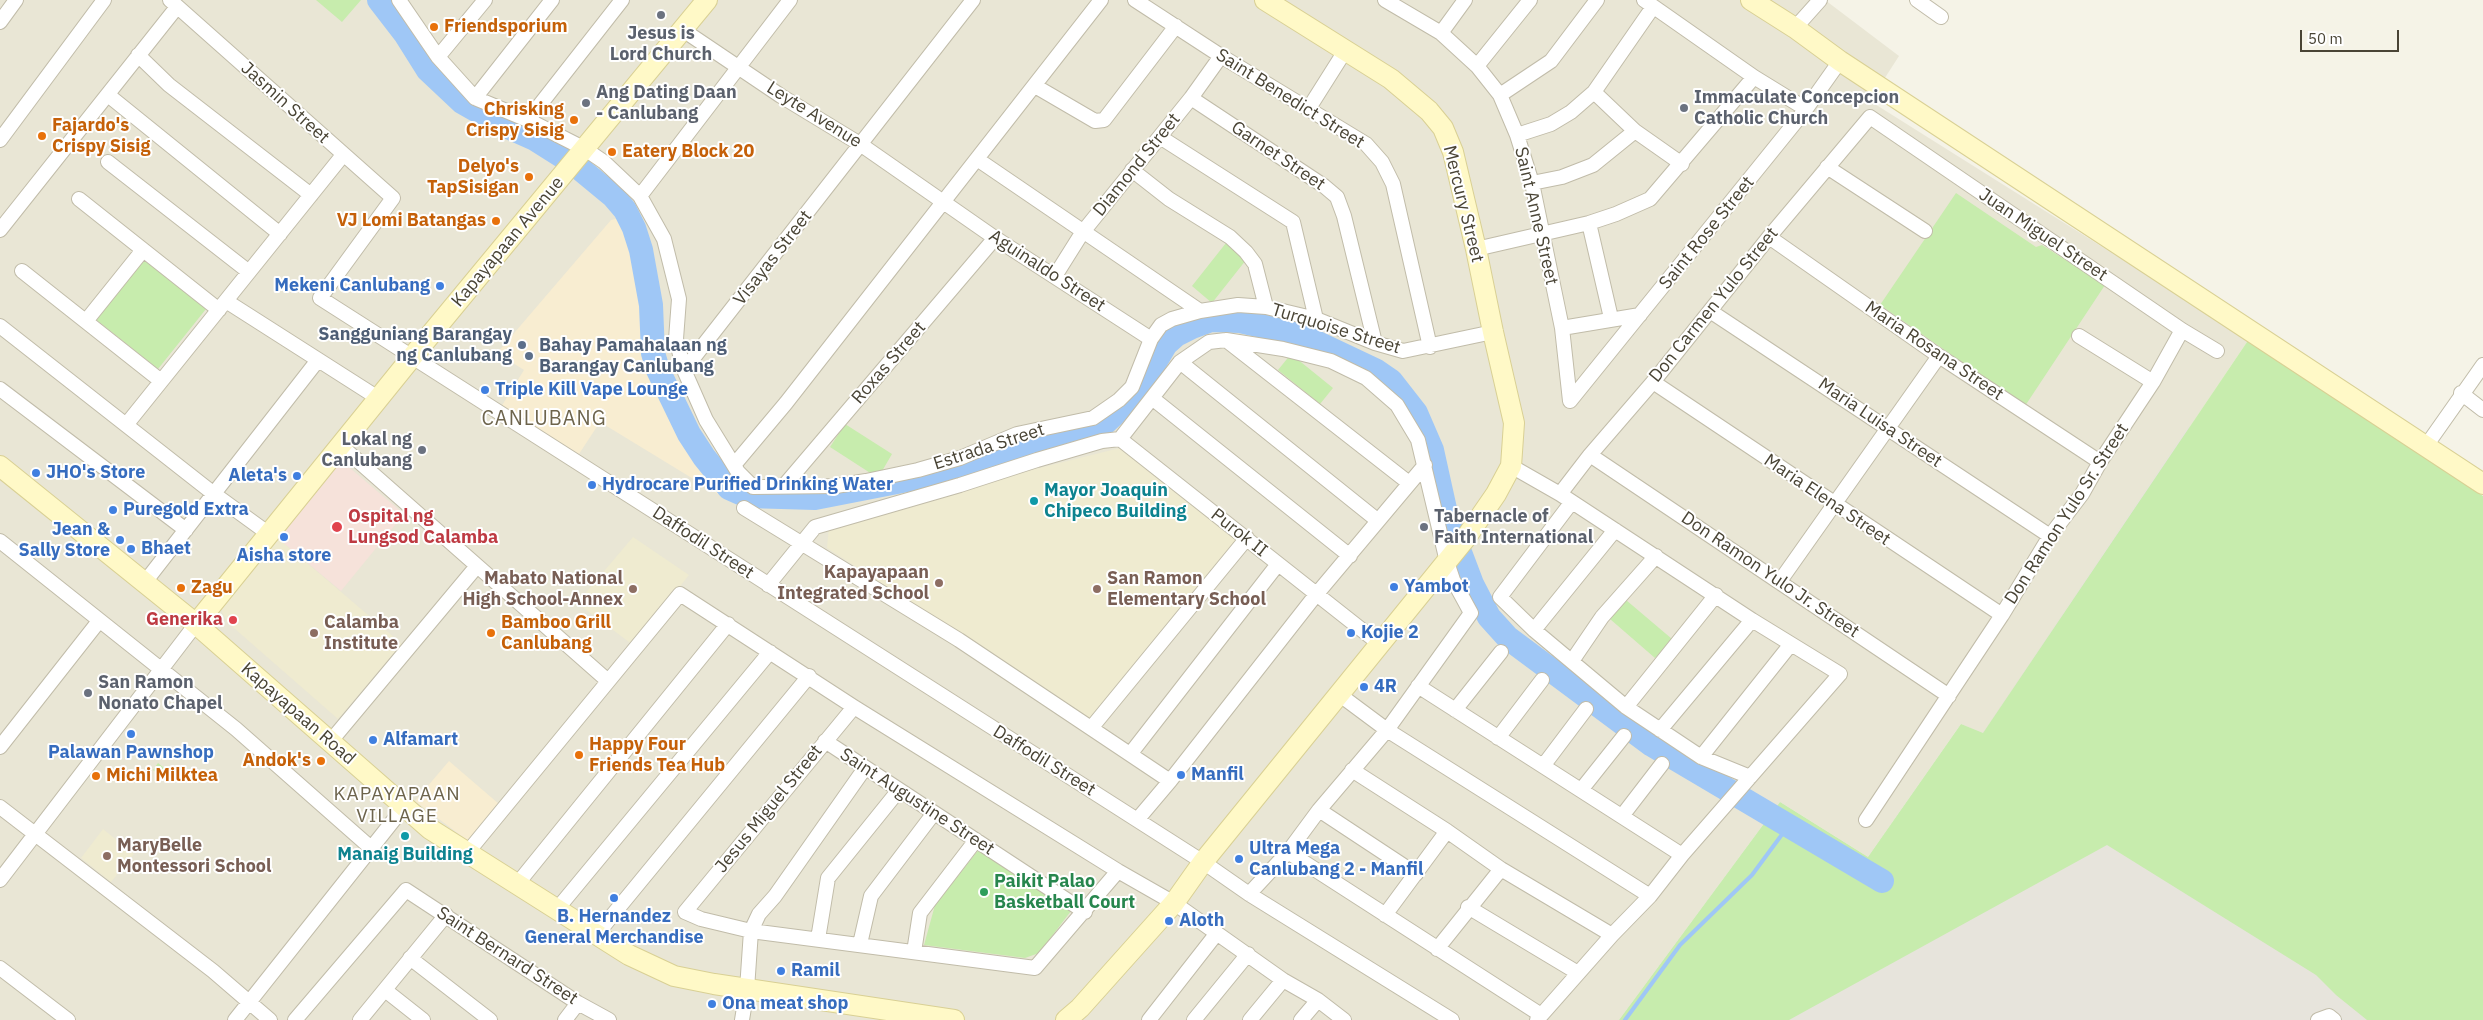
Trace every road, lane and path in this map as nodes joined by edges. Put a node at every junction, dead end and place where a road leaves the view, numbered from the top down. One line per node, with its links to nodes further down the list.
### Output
1 (16, 0): 23 (street)
2 (104, 0): 49 (street)
3 (399, 0): 31 (street)
4 (485, 0): 31 (street)
5 (552, 0): 40 (street)
6 (622, 0): 45 (street)
7 (707, 0): 26 (street, Kapayapaan Avenue)
8 (790, 0): 33 (street)
9 (973, 0): 50 (street, Visayas Street)
10 (1101, 0): 36 (street)
11 (1135, 0): 24 (street, Saint Benedict Street)
12 (1265, 0): 28 (street, Mercury Street)
13 (1465, 0): 27 (street)
14 (1530, 0): 34 (street)
15 (1597, 0): 39 (street)
16 (1751, 0): 25 (street)
17 (1820, 0): 25 (street)
18 (1917, 0): 22 (street)
19 (1392, 2): 27 (street, Saint Anne Street)
20 (1648, 3): 35 (street); 37 (street)
21 (173, 4): 29 (street); 51 (street, Jasmin Street)
22 (1941, 17)
23 (0, 22)
24 (1176, 26): 30 (street, Saint Benedict Street); 36 (street)
25 (1795, 28): 32 (street)
26 (683, 30): 33 (street, Leyte Avenue); 52 (street, Kapayapaan Avenue)
27 (1441, 33): 34 (street, Saint Anne Street)
28 (1345, 51): 42 (street); 71 (street, Mercury Street)
29 (138, 55): 38 (street); 59 (street)
30 (1221, 56): 41 (street, Diamond Street); 42 (street, Saint Benedict Street)
31 (438, 57): 40 (street)
32 (1840, 61): 43 (street, Saint Rose Street); 114 (street)
33 (739, 66): 50 (street, Leyte Avenue); 60 (street)
34 (1478, 66): 39 (street, Saint Anne Street)
35 (1754, 77): 43 (street); 55 (street)
36 (1035, 86): 53 (street)
37 (1594, 92): 46 (street); 47 (street)
38 (108, 95): 64 (street); 67 (street)
39 (1500, 95): 47 (street, Saint Anne Street)
40 (475, 98): 45 (street, Estrada Street)
41 (1192, 98): 48 (street, Diamond Street); 92 (street, Garnet Street)
42 (1309, 108): 93 (street, Saint Benedict Street)
43 (1806, 109): 81 (street, Saint Rose Street)
44 (1870, 118): 56 (street, Don Carmen Yulo Street); 87 (street, Juan Miguel Street)
45 (528, 120): 52 (street, Estrada Street)
46 (1635, 131): 55 (street); 58 (street)
47 (1517, 135): 58 (street, Saint Anne Street)
48 (1160, 137): 57 (street, Diamond Street); 83 (street)
49 (0, 140)
50 (860, 144): 62 (street, Leyte Avenue); 100 (street, Visayas Street)
51 (343, 155): 59 (street); 76 (street, Jasmin Street)
52 (578, 159): 60 (street, Estrada Street); 96 (street, Kapayapaan Avenue)
53 (977, 159): 62 (street); 66 (street)
54 (108, 162): 74 (street)
55 (1682, 164): 63 (street)
56 (1827, 167): 65 (street); 70 (street, Don Carmen Yulo Street)
57 (1132, 170): 66 (street, Diamond Street); 78 (street)
58 (1532, 183): 68 (street, Saint Anne Street)
59 (310, 195): 67 (street)
60 (640, 196): 100 (street, Estrada Street)
61 (79, 199): 72 (street)
62 (945, 201): 69 (street, Aguinaldo Street); 117 (street)
63 (1589, 223): 68 (street); 82 (street)
64 (0, 230)
65 (1924, 231)
66 (1082, 233): 75 (street, Diamond Street); 79 (street)
67 (280, 234): 74 (street)
68 (1542, 236): 71 (street); 86 (street, Saint Anne Street)
69 (994, 238): 75 (street, Aguinaldo Street); 123 (street, Roxas Street)
70 (1769, 238): 80 (street, Don Carmen Yulo Street); 95 (street, Maria Rosana Street)
71 (1476, 249): 88 (street, Mercury Street)
72 (143, 250): 77 (street); 84 (street)
73 (22, 270): 84 (street)
74 (249, 272): 77 (street)
75 (1055, 276): 90 (street, Aguinaldo Street)
76 (320, 298): 96 (street, Daffodil Street)
77 (222, 305): 97 (street); 101 (street)
78 (1266, 308): 79 (street, Turquoise Street); 83 (street, Turquoise Street)
79 (1200, 311): 90 (street, Turquoise Street)
80 (1710, 311): 102 (street, Don Carmen Yulo Street); 111 (street, Maria Luisa Street)
81 (1640, 315): 82 (street); 108 (street, Saint Rose Street)
82 (1611, 318): 86 (street)
83 (1316, 319): 92 (street, Turquoise Street)
84 (86, 321): 101 (street)
85 (0, 326): 110 (street)
86 (1562, 328): 108 (street, Saint Anne Street)
87 (2182, 330): 94 (street, Juan Miguel Street); 103 (street, Don Ramon Yulo Sr. Street)
88 (1493, 332): 93 (street, Turquoise Street); 120 (street, Mercury Street)
89 (2079, 336): 103 (street)
90 (1151, 339): 123 (street, Estrada Street)
91 (1226, 340): 98 (street); 118 (street); 121 (street)
92 (1375, 343): 93 (street, Turquoise Street)
93 (1430, 347)
94 (2217, 351)
95 (1939, 356): 111 (street); 116 (street, Maria Rosana Street)
96 (412, 357): 106 (street, Kapayapaan Avenue); 143 (street, Daffodil Street)
97 (318, 360): 106 (street); 124 (street)
98 (1180, 362): 107 (street); 128 (street)
99 (2483, 365): 105 (street)
100 (684, 370): 117 (street, Estrada Street)
101 (161, 381): 110 (street)
102 (1652, 382): 115 (street, Don Carmen Yulo Street); 126 (street, Maria Elena Street)
103 (2153, 382): 116 (street, Don Ramon Yulo Sr. Street)
104 (0, 389): 129 (street)
105 (2461, 393): 109 (street); 114 (street)
106 (378, 398): 113 (street, Kapayapaan Avenue)
107 (1152, 398): 112 (street); 137 (street)
108 (1570, 401)
109 (2483, 410)
110 (126, 425): 124 (street)
111 (1888, 428): 126 (street); 132 (street, Maria Luisa Street)
112 (1120, 439): 133 (street, Purok II); 135 (street)
113 (340, 445): 131 (street, Kapayapaan Avenue); 140 (street)
114 (2426, 446): 122 (street)
115 (1590, 455): 125 (street, Don Carmen Yulo Street); 141 (street, Don Ramon Yulo Jr. Street)
116 (2100, 462): 132 (street, Don Ramon Yulo Sr. Street)
117 (734, 465): 123 (street, Estrada Street)
118 (1425, 465): 121 (street); 136 (street)
119 (0, 466): 142 (street, Kapayapaan Road)
120 (1511, 466): 125 (street); 136 (street)
121 (1408, 483): 128 (street)
122 (2483, 484)
123 (783, 487)
124 (214, 494): 129 (street); 131 (street)
125 (1566, 498): 130 (street); 151 (street, Don Carmen Yulo Street)
126 (1835, 506): 141 (street); 146 (street, Maria Elena Street)
127 (744, 508): 135 (street)
128 (1377, 520): 137 (street)
129 (186, 530): 142 (street)
130 (1615, 530): 138 (street); 151 (street)
131 (269, 534): 149 (street, Kapayapaan Avenue)
132 (2050, 536): 146 (street, Don Ramon Yulo Sr. Street)
133 (1247, 538): 139 (street, Purok II); 168 (street)
134 (0, 541): 147 (street)
135 (800, 545): 143 (street); 168 (street)
136 (1456, 551): 153 (street); 161 (street)
137 (1350, 556): 145 (street)
138 (1656, 556): 144 (street); 156 (street)
139 (1278, 564): 145 (street, Purok II); 176 (street)
140 (477, 566): 160 (street); 174 (street)
141 (1780, 581): 163 (street, Don Ramon Yulo Jr. Street)
142 (146, 582): 149 (street, Kapayapaan Road)
143 (768, 585): 191 (street, Daffodil Street)
144 (1716, 594): 148 (street); 165 (street)
145 (1315, 596): 153 (street, Purok II); 183 (street)
146 (2002, 615): 163 (street, Don Ramon Yulo Sr. Street)
147 (99, 620): 157 (street); 175 (street)
148 (1752, 620): 152 (street); 170 (street)
149 (196, 624): 157 (street); 174 (street, Kapayapaan Road)
150 (728, 624): 154 (street); 160 (street); 205 (street)
151 (1534, 630): 156 (street)
152 (1791, 644): 177 (street); 182 (street)
153 (1381, 645): 162 (street)
154 (770, 652): 158 (street); 209 (street)
155 (1501, 652): 167 (street)
156 (1572, 661): 165 (street)
157 (159, 670): 194 (street); 196 (street)
158 (808, 676): 164 (street); 216 (street)
159 (1542, 680): 172 (street)
160 (608, 682): 198 (street)
161 (1418, 686): 167 (street); 169 (street)
162 (1340, 696): 169 (street); 200 (street)
163 (1949, 696): 192 (street, Don Ramon Yulo Sr. Street)
164 (854, 707): 173 (street, Jesus Miguel Street); 202 (street)
165 (1626, 707): 170 (street)
166 (1586, 709): 179 (street)
167 (1455, 710): 172 (street)
168 (1092, 727): 176 (street)
169 (1387, 730): 181 (street); 207 (street)
170 (1660, 730): 177 (street)
171 (1624, 736): 185 (street)
172 (1498, 738): 179 (street)
173 (825, 741): 180 (street, Saint Augustine Street); 214 (street, Jesus Miguel Street)
174 (330, 742): 187 (street, Kapayapaan Road)
175 (0, 747)
176 (1130, 753): 183 (street)
177 (1700, 757): 182 (street)
178 (1662, 764): 190 (street)
179 (1542, 766): 185 (street)
180 (865, 768): 184 (street, Saint Augustine Street); 214 (street)
181 (1352, 770): 188 (street); 193 (street)
182 (1748, 780): 199 (street)
183 (1170, 781): 191 (street)
184 (899, 790): 189 (street, Saint Augustine Street); 218 (street)
185 (1581, 790): 190 (street)
186 (0, 807): 194 (street)
187 (404, 807): 196 (street); 198 (street, Kapayapaan Road)
188 (1319, 810): 197 (street); 203 (street)
189 (934, 813): 195 (street, Saint Augustine Street); 219 (street)
190 (1622, 816): 199 (street)
191 (1137, 820): 200 (street, Daffodil Street)
192 (1866, 820)
193 (1447, 831): 201 (street); 203 (street)
194 (34, 835): 204 (street); 230 (street)
195 (976, 840): 211 (street, Saint Augustine Street); 221 (street)
196 (371, 848): 230 (street)
197 (1288, 852): 206 (street); 212 (street)
198 (467, 853): 205 (street, Kapayapaan Road)
199 (1682, 855): 207 (street)
200 (1203, 862): 206 (street, Daffodil Street); 208 (street)
201 (1501, 869): 210 (street); 217 (street)
202 (1118, 871): 208 (street); 211 (street)
203 (1416, 874): 212 (street)
204 (0, 880)
205 (518, 883): 209 (street, Kapayapaan Road)
206 (1249, 894): 233 (street, Daffodil Street)
207 (1650, 896): 217 (street)
208 (1174, 902): 215 (street); 245 (street)
209 (558, 908): 216 (street, Kapayapaan Road)
210 (1468, 908): 220 (street); 225 (street)
211 (1085, 912): 221 (street)
212 (1385, 914): 220 (street)
213 (446, 915): 223 (street); 231 (street, Saint Bernard Street); 237 (street, Saint Bernard Street)
214 (751, 931): 218 (street); 227 (street)
215 (1217, 933): 222 (street); 246 (street)
216 (597, 934): 227 (street, Kapayapaan Road)
217 (1612, 935): 225 (street)
218 (818, 939): 219 (street)
219 (860, 944): 221 (street)
220 (1437, 948): 232 (street)
221 (914, 952)
222 (1248, 954): 226 (street); 247 (street)
223 (410, 958): 228 (street); 240 (street)
224 (0, 968): 234 (street)
225 (1578, 973): 232 (street)
226 (1283, 980): 229 (street); 248 (street)
227 (747, 989): 243 (street); 244 (street, Kapayapaan Road)
228 (384, 990): 238 (street); 239 (street)
229 (1318, 1000): 249 (street); 250 (street)
230 (250, 1003): 235 (street); 236 (street)
231 (578, 1003): 241 (street); 242 (street, Saint Bernard Street)
232 (1539, 1017)
233 (1444, 1018)
234 (68, 1020)
235 (235, 1020)
236 (270, 1020)
237 (295, 1020)
238 (360, 1020)
239 (423, 1020)
240 (490, 1020)
241 (565, 1020)
242 (609, 1020)
243 (742, 1020)
244 (954, 1020)
245 (1066, 1020)
246 (1149, 1020)
247 (1194, 1020)
248 (1250, 1020)
249 (1301, 1020)
250 (1344, 1020)
251 (2318, 1020): 252 (street)
252 (2334, 1020)

